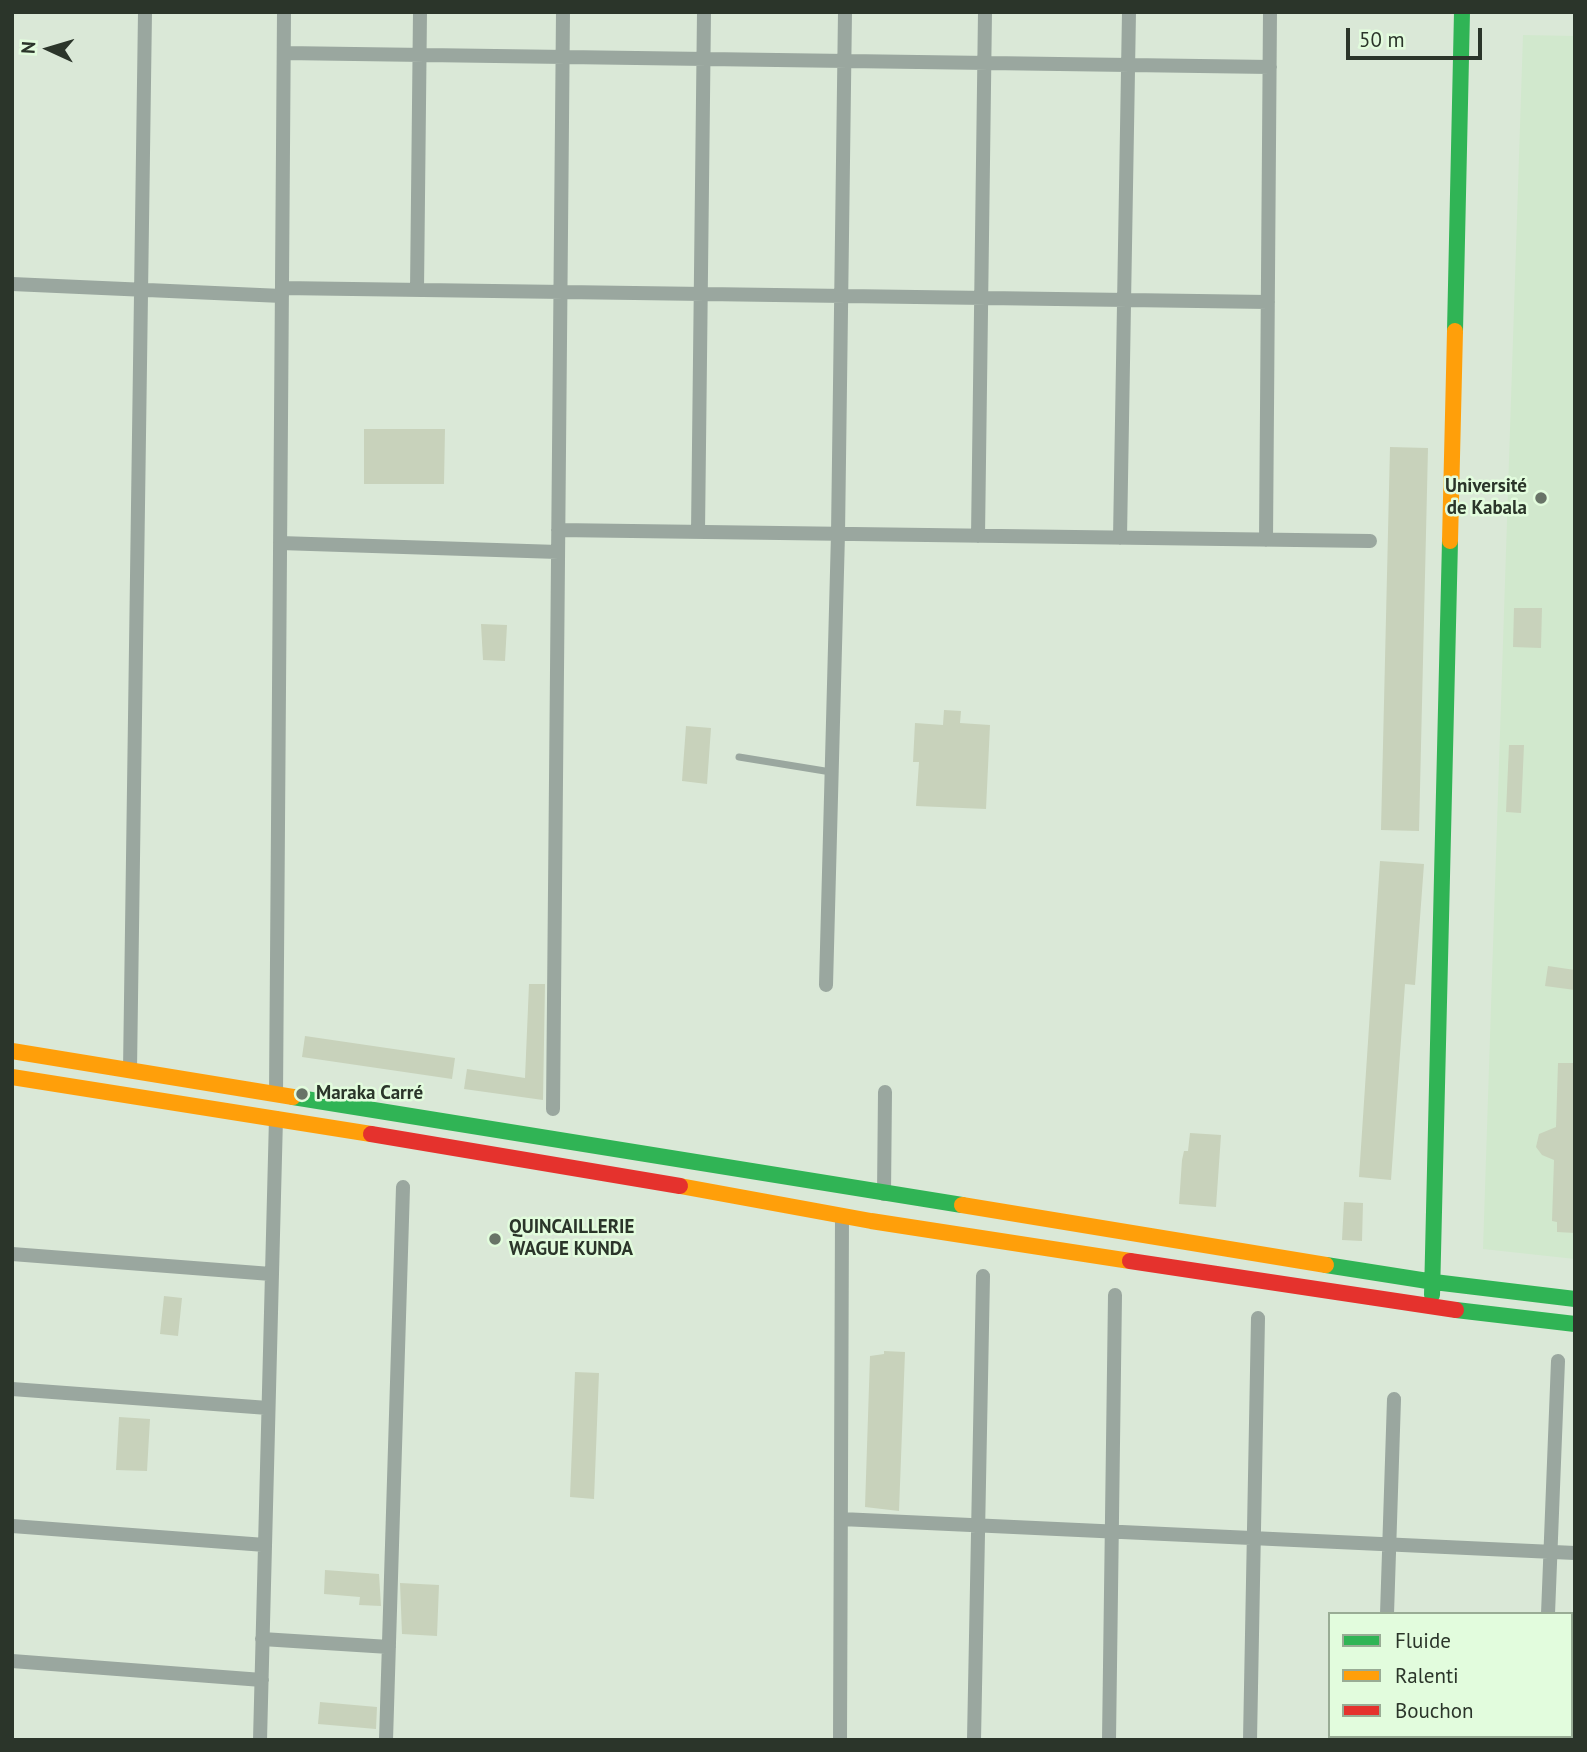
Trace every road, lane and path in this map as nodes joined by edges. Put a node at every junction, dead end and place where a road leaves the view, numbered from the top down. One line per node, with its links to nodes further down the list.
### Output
1 (145, 12): 20 (street)
2 (284, 12): 11 (street)
3 (420, 12): 12 (street)
4 (562, 12): 13 (street)
5 (704, 12): 14 (street)
6 (845, 12): 15 (street)
7 (985, 12): 16 (street)
8 (1129, 12): 17 (street)
9 (1270, 12): 18 (street)
10 (1462, 12): 54 (main road)
11 (284, 53): 12 (street); 22 (street)
12 (419, 55): 13 (street); 21 (street)
13 (562, 57): 14 (street); 23 (street)
14 (703, 59): 15 (street); 24 (street)
15 (845, 61): 16 (street); 25 (street)
16 (985, 63): 17 (street); 26 (street)
17 (1128, 65): 18 (street); 27 (street)
18 (1270, 67): 28 (street)
19 (12, 284): 20 (street)
20 (140, 290): 22 (street); 42 (street)
21 (417, 290): 22 (street); 23 (street)
22 (282, 292): 36 (street)
23 (560, 292): 24 (street); 29 (street)
24 (701, 294): 25 (street); 30 (street)
25 (841, 296): 26 (street); 31 (street)
26 (982, 298): 27 (street); 32 (street)
27 (1124, 300): 28 (street); 33 (street)
28 (1268, 302): 34 (street)
29 (558, 530): 30 (street); 37 (street)
30 (698, 532): 31 (street)
31 (838, 534): 32 (street); 39 (street)
32 (978, 536): 33 (street)
33 (1120, 538): 34 (street)
34 (1266, 540): 35 (street)
35 (1370, 541)
36 (280, 543): 37 (street); 45 (street)
37 (558, 552): 46 (street)
38 (739, 757): 39 (lane)
39 (831, 772): 40 (street)
40 (825, 985)
41 (12, 1051): 42 (main road)
42 (130, 1070): 45 (main road)
43 (12, 1077): 47 (main road)
44 (885, 1092): 49 (street)
45 (276, 1094): 49 (main road)
46 (553, 1109)
47 (276, 1118): 50 (main road); 52 (street)
48 (402, 1187): 76 (street)
49 (884, 1194): 54 (main road)
50 (842, 1216): 57 (main road); 64 (street)
51 (12, 1254): 52 (street)
52 (271, 1274): 63 (street)
53 (983, 1276): 65 (street)
54 (1434, 1282): 56 (main road); 57 (main road)
55 (1115, 1295): 67 (street)
56 (1575, 1299)
57 (1431, 1307): 59 (main road)
58 (1258, 1318): 68 (street)
59 (1575, 1324)
60 (1558, 1361): 71 (street)
61 (12, 1389): 63 (street)
62 (1394, 1399): 69 (street)
63 (268, 1408): 70 (street)
64 (841, 1519): 65 (street); 81 (street)
65 (978, 1525): 67 (street); 82 (street)
66 (12, 1526): 70 (street)
67 (1112, 1531): 68 (street); 83 (street)
68 (1254, 1538): 69 (street); 84 (street)
69 (1389, 1544): 71 (street); 73 (street)
70 (265, 1545): 75 (street)
71 (1551, 1552): 72 (street); 74 (street)
72 (1575, 1553)
73 (1387, 1612)
74 (1548, 1612)
75 (262, 1639): 76 (street); 78 (street)
76 (389, 1647): 80 (street)
77 (12, 1661): 78 (street)
78 (262, 1680): 79 (street)
79 (260, 1740)
80 (386, 1740)
81 (840, 1740)
82 (974, 1740)
83 (1109, 1740)
84 (1250, 1740)

